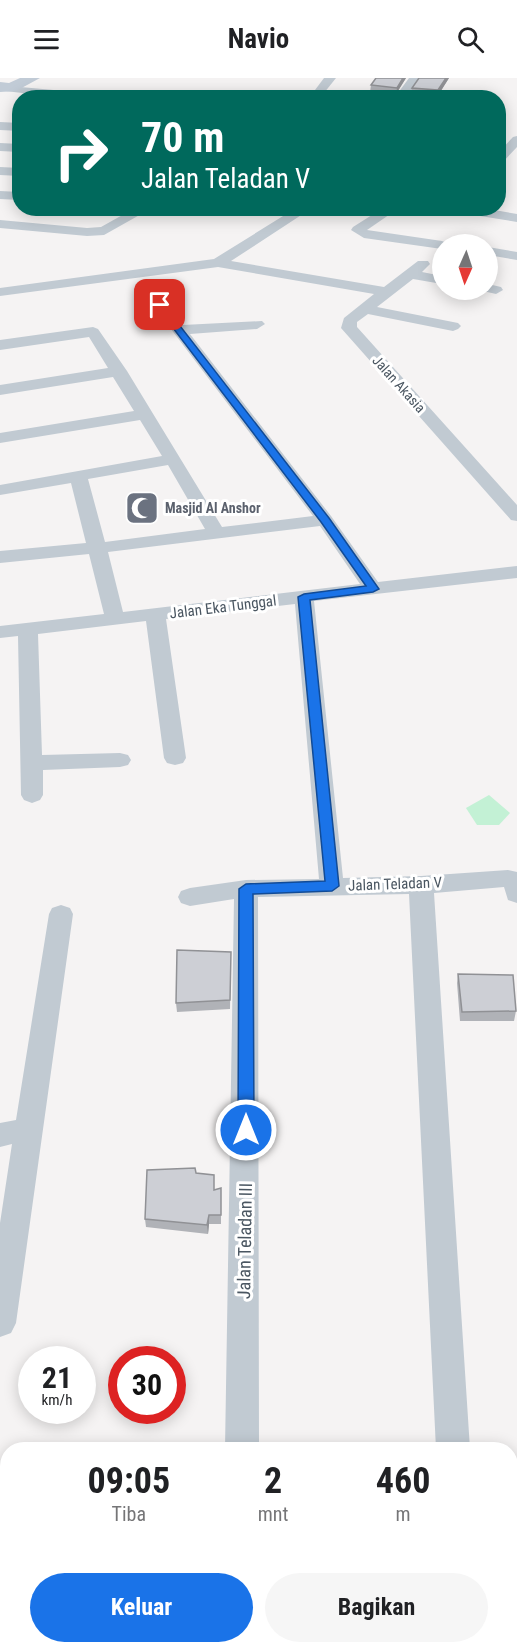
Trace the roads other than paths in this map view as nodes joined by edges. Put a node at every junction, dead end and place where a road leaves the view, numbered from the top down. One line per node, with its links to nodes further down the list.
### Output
1 (32, 78): 3 (street)
2 (330, 78): 4 (street)
3 (5, 89)
4 (320, 90)
5 (517, 140): 6 (street)
6 (506, 152)
7 (132, 216): 10 (street)
8 (293, 216): 14 (street)
9 (378, 216): 11 (street)
10 (3, 224)
11 (432, 243)
12 (498, 253): 13 (street)
13 (517, 256)
14 (218, 263): 16 (street); 17 (street)
15 (432, 276): 17 (street, Jalan Akasia)
16 (0, 292)
17 (386, 292): 19 (street, Jalan Akasia)
18 (160, 305): 22 (street)
19 (365, 309): 21 (street); 31 (street, Jalan Akasia)
20 (257, 324): 22 (street)
21 (453, 326)
22 (179, 330): 32 (street)
23 (0, 345): 24 (street)
24 (119, 371): 25 (street); 26 (street)
25 (0, 390)
26 (145, 414): 27 (street); 28 (street)
27 (0, 438)
28 (173, 459): 29 (street); 33 (street)
29 (79, 478): 30 (street); 34 (street)
30 (0, 490)
31 (517, 516)
32 (325, 520): 33 (street); 37 (street)
33 (217, 534): 34 (street)
34 (98, 548): 35 (street); 40 (street)
35 (0, 557)
36 (517, 572): 37 (street, Jalan Eka Tunggal)
37 (373, 589): 38 (street, Jalan Eka Tunggal)
38 (304, 597): 39 (street, Jalan Eka Tunggal); 48 (street)
39 (155, 615): 40 (street, Jalan Eka Tunggal); 43 (street)
40 (115, 618): 41 (street, Jalan Eka Tunggal)
41 (28, 629): 42 (street, Jalan Eka Tunggal); 45 (street)
42 (0, 632)
43 (175, 758)
44 (120, 760): 45 (street)
45 (31, 763): 46 (street)
46 (32, 795)
47 (421, 885): 48 (street, Jalan Teladan V); 50 (street, Jalan Teladan V); 56 (street)
48 (332, 886): 49 (street, Jalan Teladan V)
49 (246, 889): 51 (street, Jalan Teladan V); 55 (street, Jalan Teladan III)
50 (517, 894)
51 (190, 897)
52 (61, 914): 53 (street)
53 (14, 1133): 54 (street)
54 (0, 1323)
55 (242, 1442)
56 (453, 1442)

